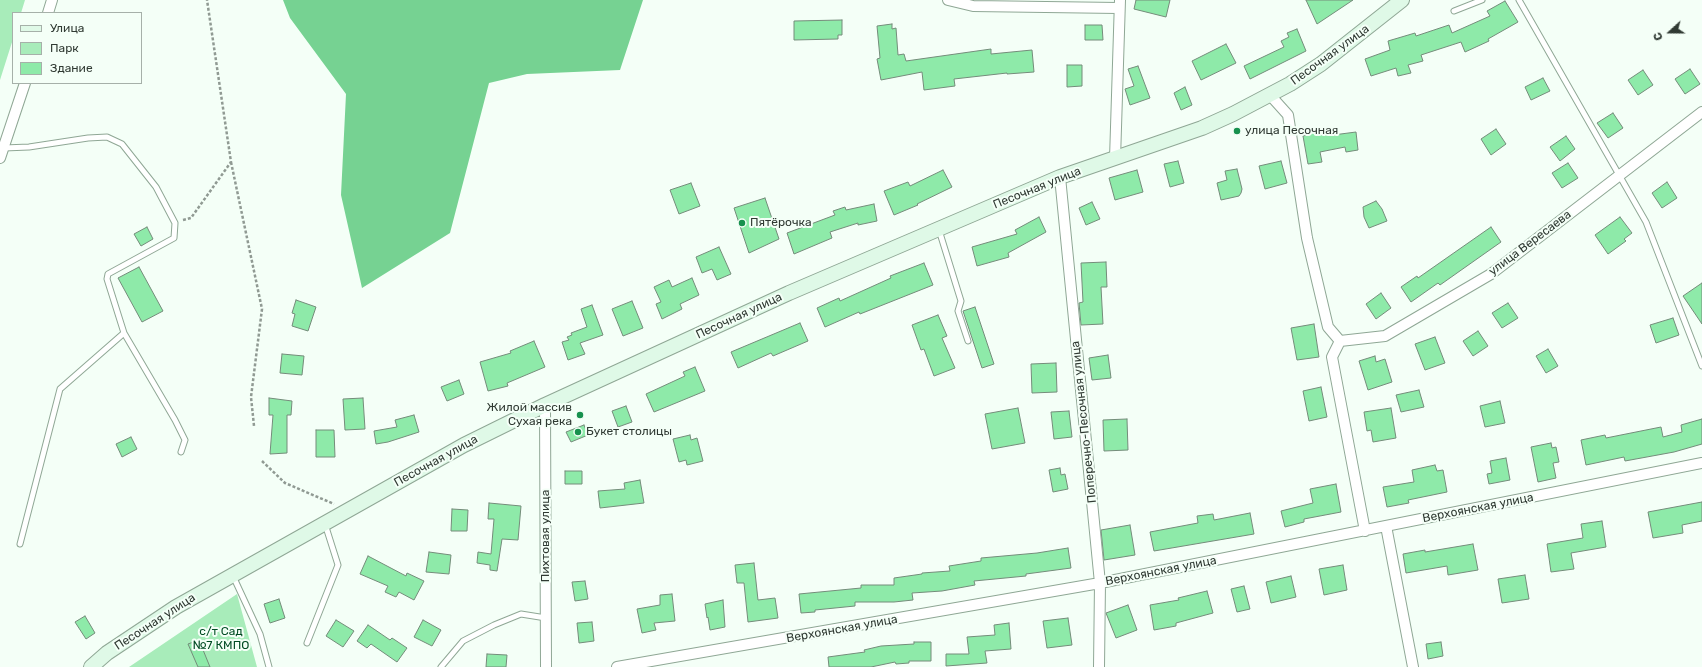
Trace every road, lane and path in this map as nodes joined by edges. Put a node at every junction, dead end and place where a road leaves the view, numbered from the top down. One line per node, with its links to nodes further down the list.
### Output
1 (52, 0): 9 (street)
2 (207, 0): 16 (path)
3 (948, 0): 7 (street)
4 (1482, 0): 8 (lane)
5 (1519, 0): 17 (lane)
6 (1396, 2): 11 (main road, Песочная улица)
7 (1119, 4): 15 (street)
8 (1454, 11)
9 (48, 12)
10 (25, 84): 13 (street)
11 (1270, 96): 15 (main road, Песочная улица); 23 (street)
12 (1702, 112): 17 (street, улица Вересаева)
13 (4, 148): 14 (street); 19 (lane)
14 (0, 158)
15 (1114, 158): 18 (main road, Песочная улица)
16 (231, 162): 19 (path); 26 (path)
17 (1620, 175): 23 (street, улица Вересаева); 24 (lane)
18 (1060, 177): 20 (main road, Песочная улица); 36 (street, Поперечно-Песочная улица)
19 (175, 223): 21 (lane)
20 (938, 229): 22 (lane); 25 (main road, Песочная улица)
21 (124, 333): 27 (lane); 34 (lane)
22 (968, 341)
23 (1340, 341): 33 (street)
24 (1702, 366)
25 (545, 405): 30 (main road, Песочная улица); 37 (street, Пихтовая улица)
26 (254, 426)
27 (181, 452)
28 (262, 461): 30 (path)
29 (1702, 463): 32 (street, Верхоянская улица)
30 (348, 510): 31 (main road, Песочная улица)
31 (325, 523): 35 (main road, Песочная улица); 38 (lane)
32 (1386, 526): 33 (street, Верхоянская улица); 45 (street)
33 (1365, 531): 36 (street, Верхоянская улица)
34 (20, 544)
35 (232, 575): 39 (main road, Песочная улица); 40 (lane)
36 (1100, 583): 43 (street, Верхоянская улица); 44 (street, Поперечно-Песочная улица)
37 (546, 618): 41 (lane); 42 (street, Пихтовая улица)
38 (307, 643)
39 (90, 667)
40 (269, 667)
41 (441, 667)
42 (546, 667)
43 (617, 667)
44 (1099, 667)
45 (1413, 667)

